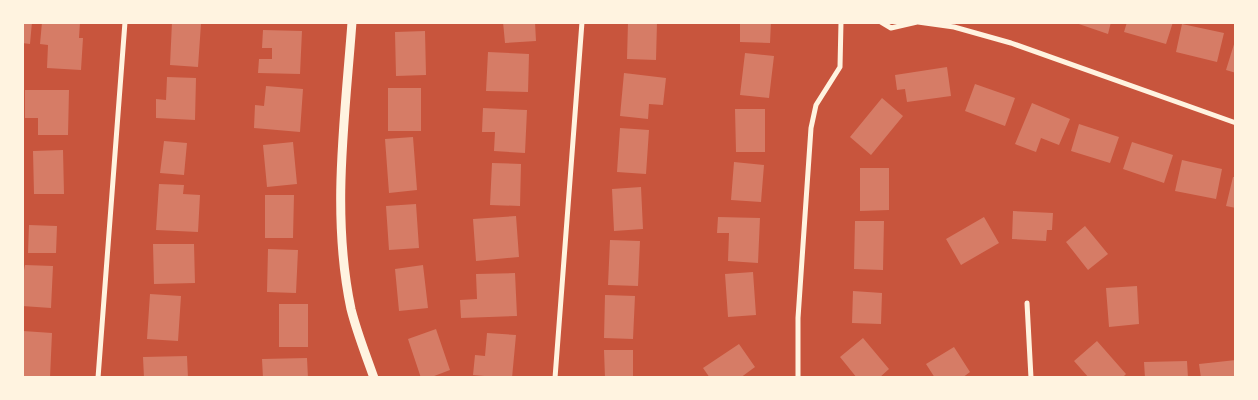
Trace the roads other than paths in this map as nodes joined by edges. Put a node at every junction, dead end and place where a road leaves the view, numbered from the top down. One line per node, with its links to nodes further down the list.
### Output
1 (125, 22): 9 (street)
2 (352, 22): 10 (street)
3 (582, 22): 11 (street)
4 (841, 22): 12 (street)
5 (881, 22): 6 (street)
6 (917, 22): 7 (street)
7 (1236, 124)
8 (1027, 303): 13 (street)
9 (98, 378)
10 (374, 378)
11 (555, 378)
12 (798, 378)
13 (1031, 378)

